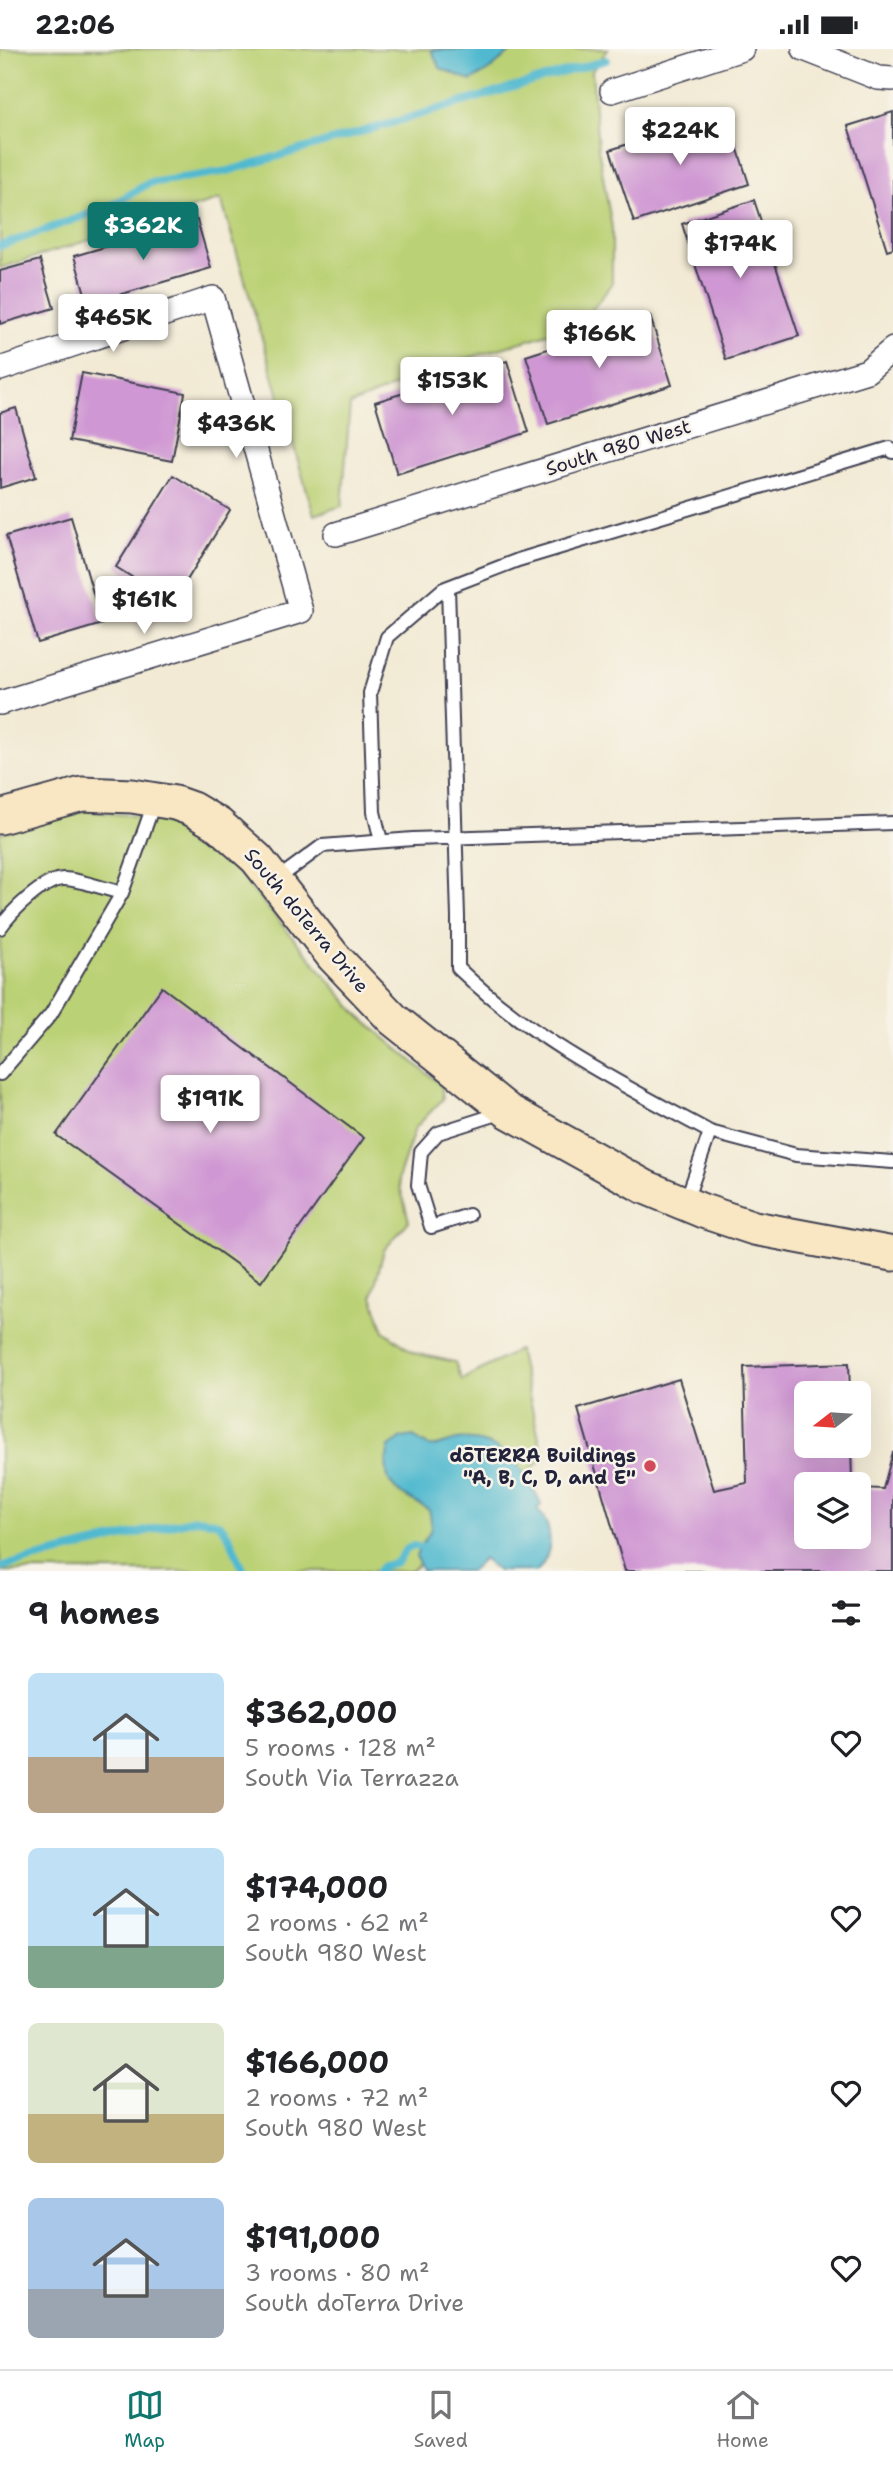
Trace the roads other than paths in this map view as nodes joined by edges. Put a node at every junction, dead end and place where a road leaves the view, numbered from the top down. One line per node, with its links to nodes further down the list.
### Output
1 (742, 49): 4 (street)
2 (804, 49): 3 (street)
3 (893, 79)
4 (612, 91)
5 (893, 349): 8 (street, South 980 West)
6 (0, 369): 10 (street)
7 (893, 452): 9 (lane)
8 (336, 534)
9 (448, 587): 14 (lane); 15 (lane)
10 (0, 703)
11 (155, 800): 12 (street, South doTerra Drive); 16 (street, South doTerra Drive); 17 (lane)
12 (0, 817)
13 (893, 823): 14 (lane)
14 (454, 838): 15 (lane); 21 (lane)
15 (381, 841): 16 (lane)
16 (273, 882): 20 (street, South doTerra Drive)
17 (122, 893): 18 (lane); 19 (lane)
18 (0, 928)
19 (0, 1074)
20 (508, 1111): 23 (street, South doTerra Drive); 24 (lane)
21 (710, 1132): 22 (lane); 23 (lane)
22 (893, 1162)
23 (685, 1204): 25 (street, South doTerra Drive)
24 (469, 1215)
25 (893, 1254)

